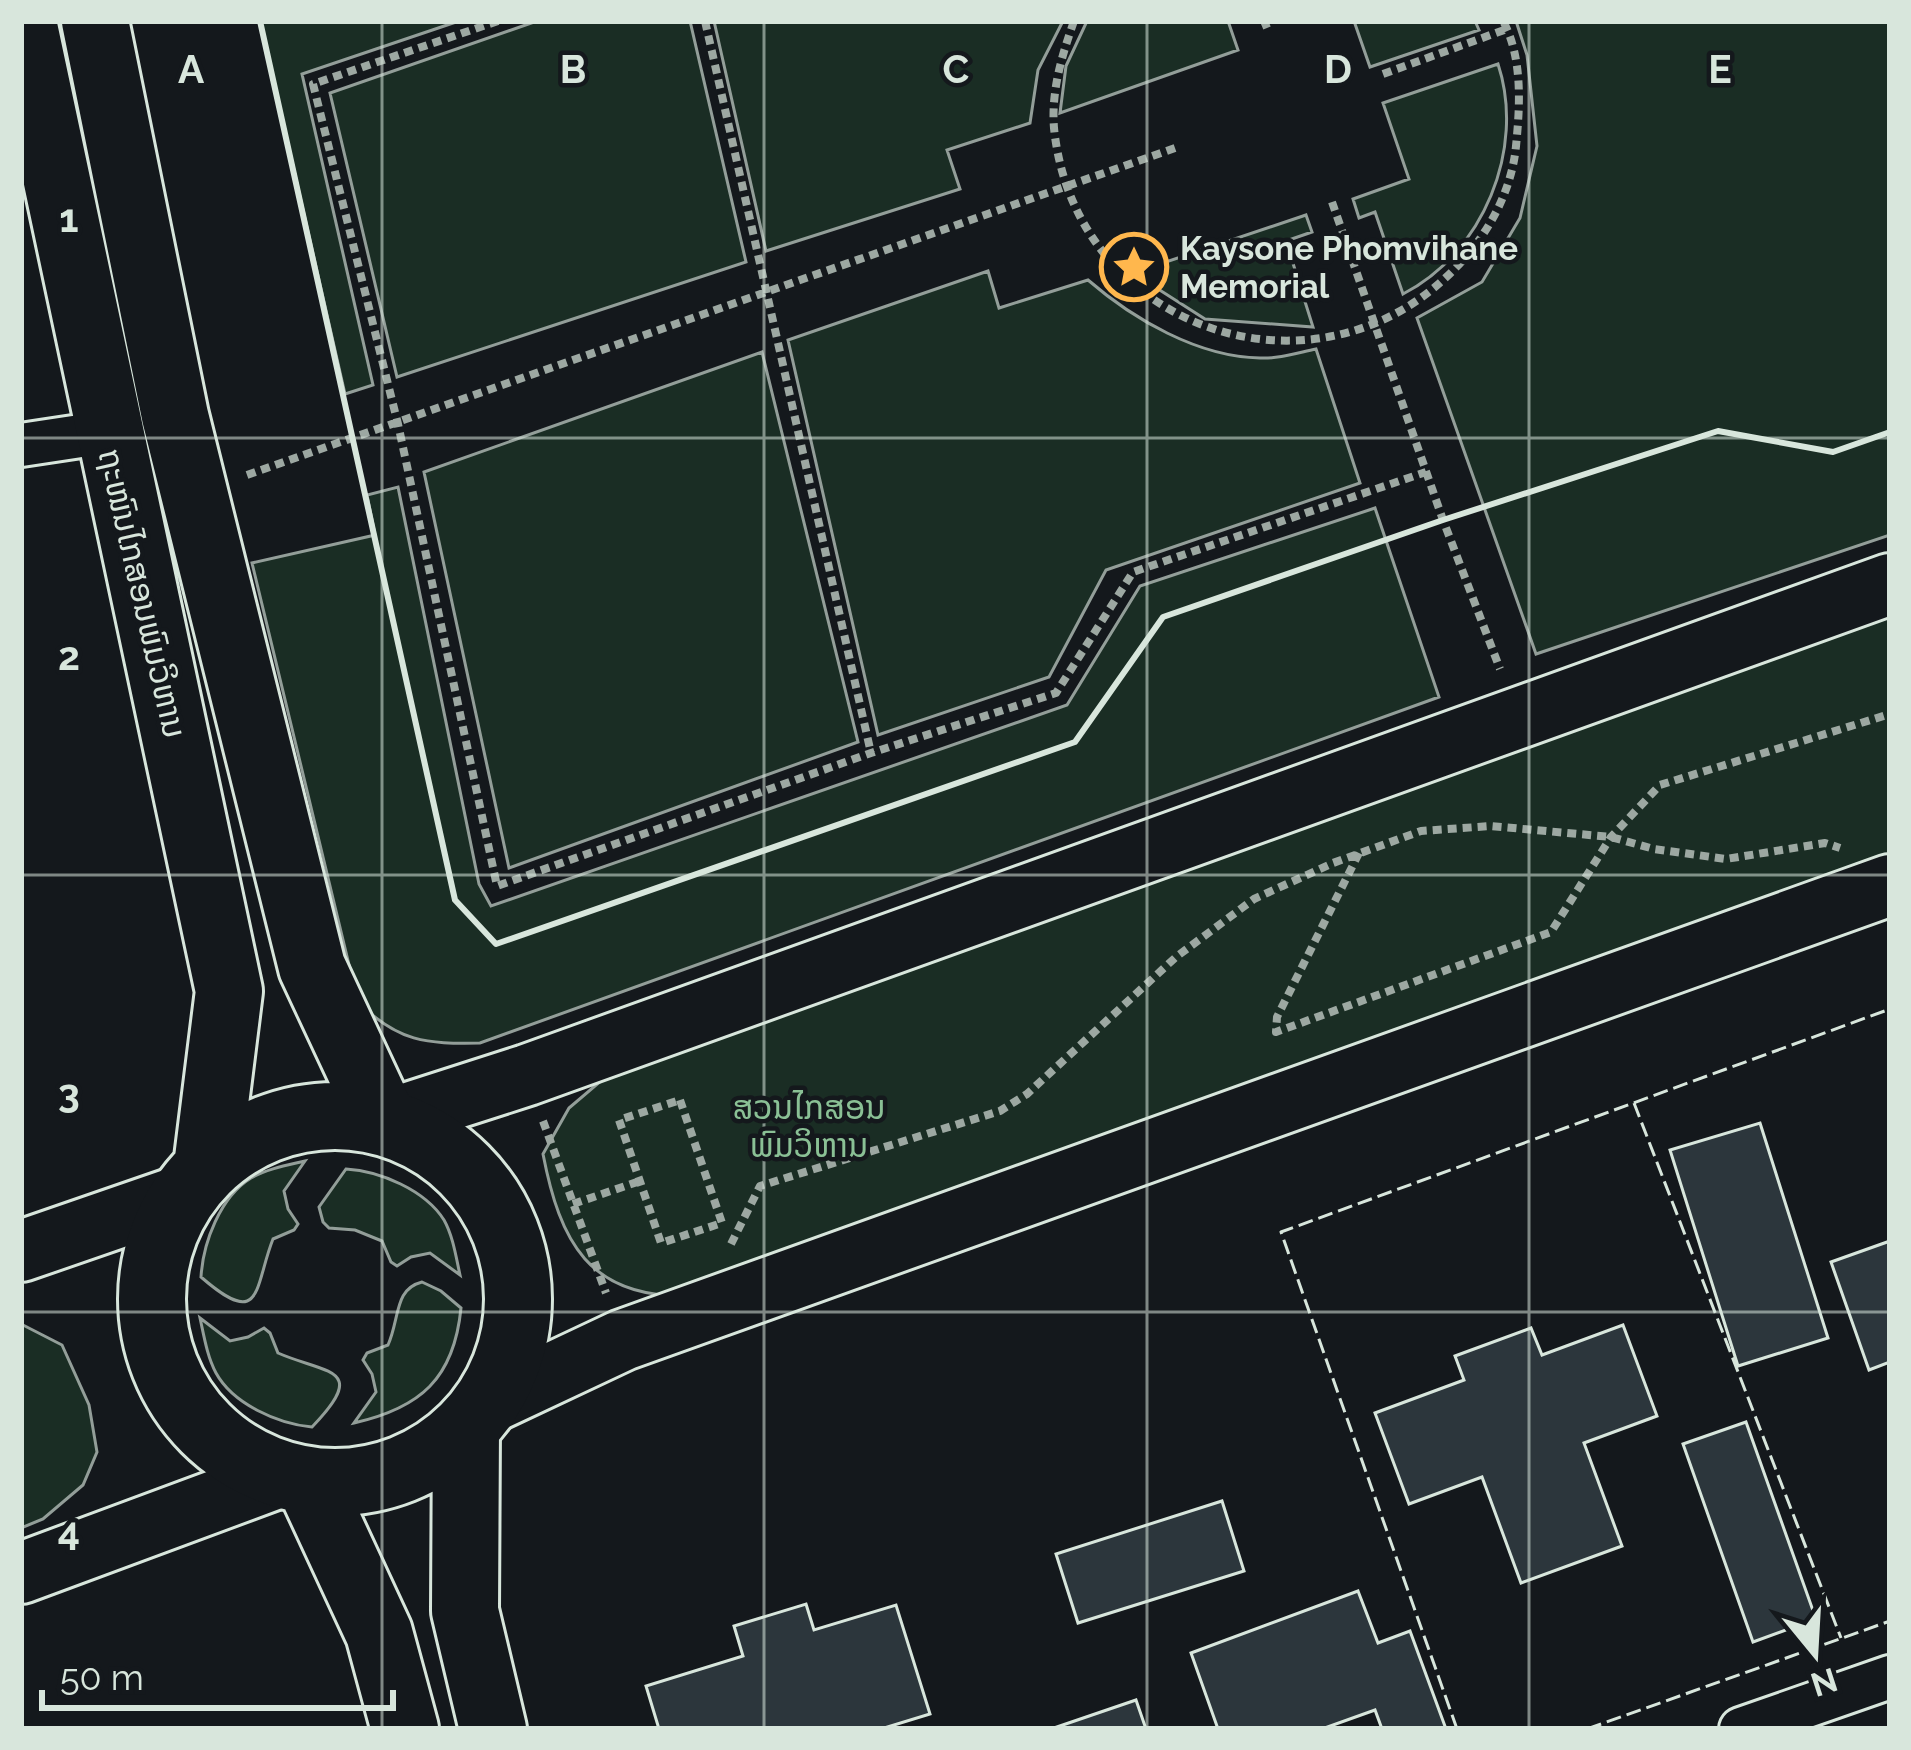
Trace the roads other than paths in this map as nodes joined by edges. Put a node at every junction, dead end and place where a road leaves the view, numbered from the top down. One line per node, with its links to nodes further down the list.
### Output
1 (23, 21): 3 (highway, ຖະໜົນໄກສອນພົມວິຫານ)
2 (94, 21): 5 (highway)
3 (107, 432): 4 (street); 6 (highway, ຖະໜົນໄກສອນພົມວິຫານ)
4 (21, 445)
5 (194, 493): 6 (highway); 9 (highway)
6 (126, 508): 10 (highway, ຖະໜົນໄກສອນພົມວິຫານ)
7 (1890, 584): 9 (street)
8 (1869, 868): 12 (street)
9 (384, 1121): 10 (highway); 12 (highway)
10 (195, 1181): 11 (street); 13 (highway)
11 (21, 1251)
12 (476, 1416): 13 (highway); 17 (highway)
13 (297, 1478): 14 (street); 16 (highway)
14 (21, 1573)
15 (1890, 1677): 18 (street)
16 (404, 1729)
17 (493, 1729)
18 (1741, 1729)

